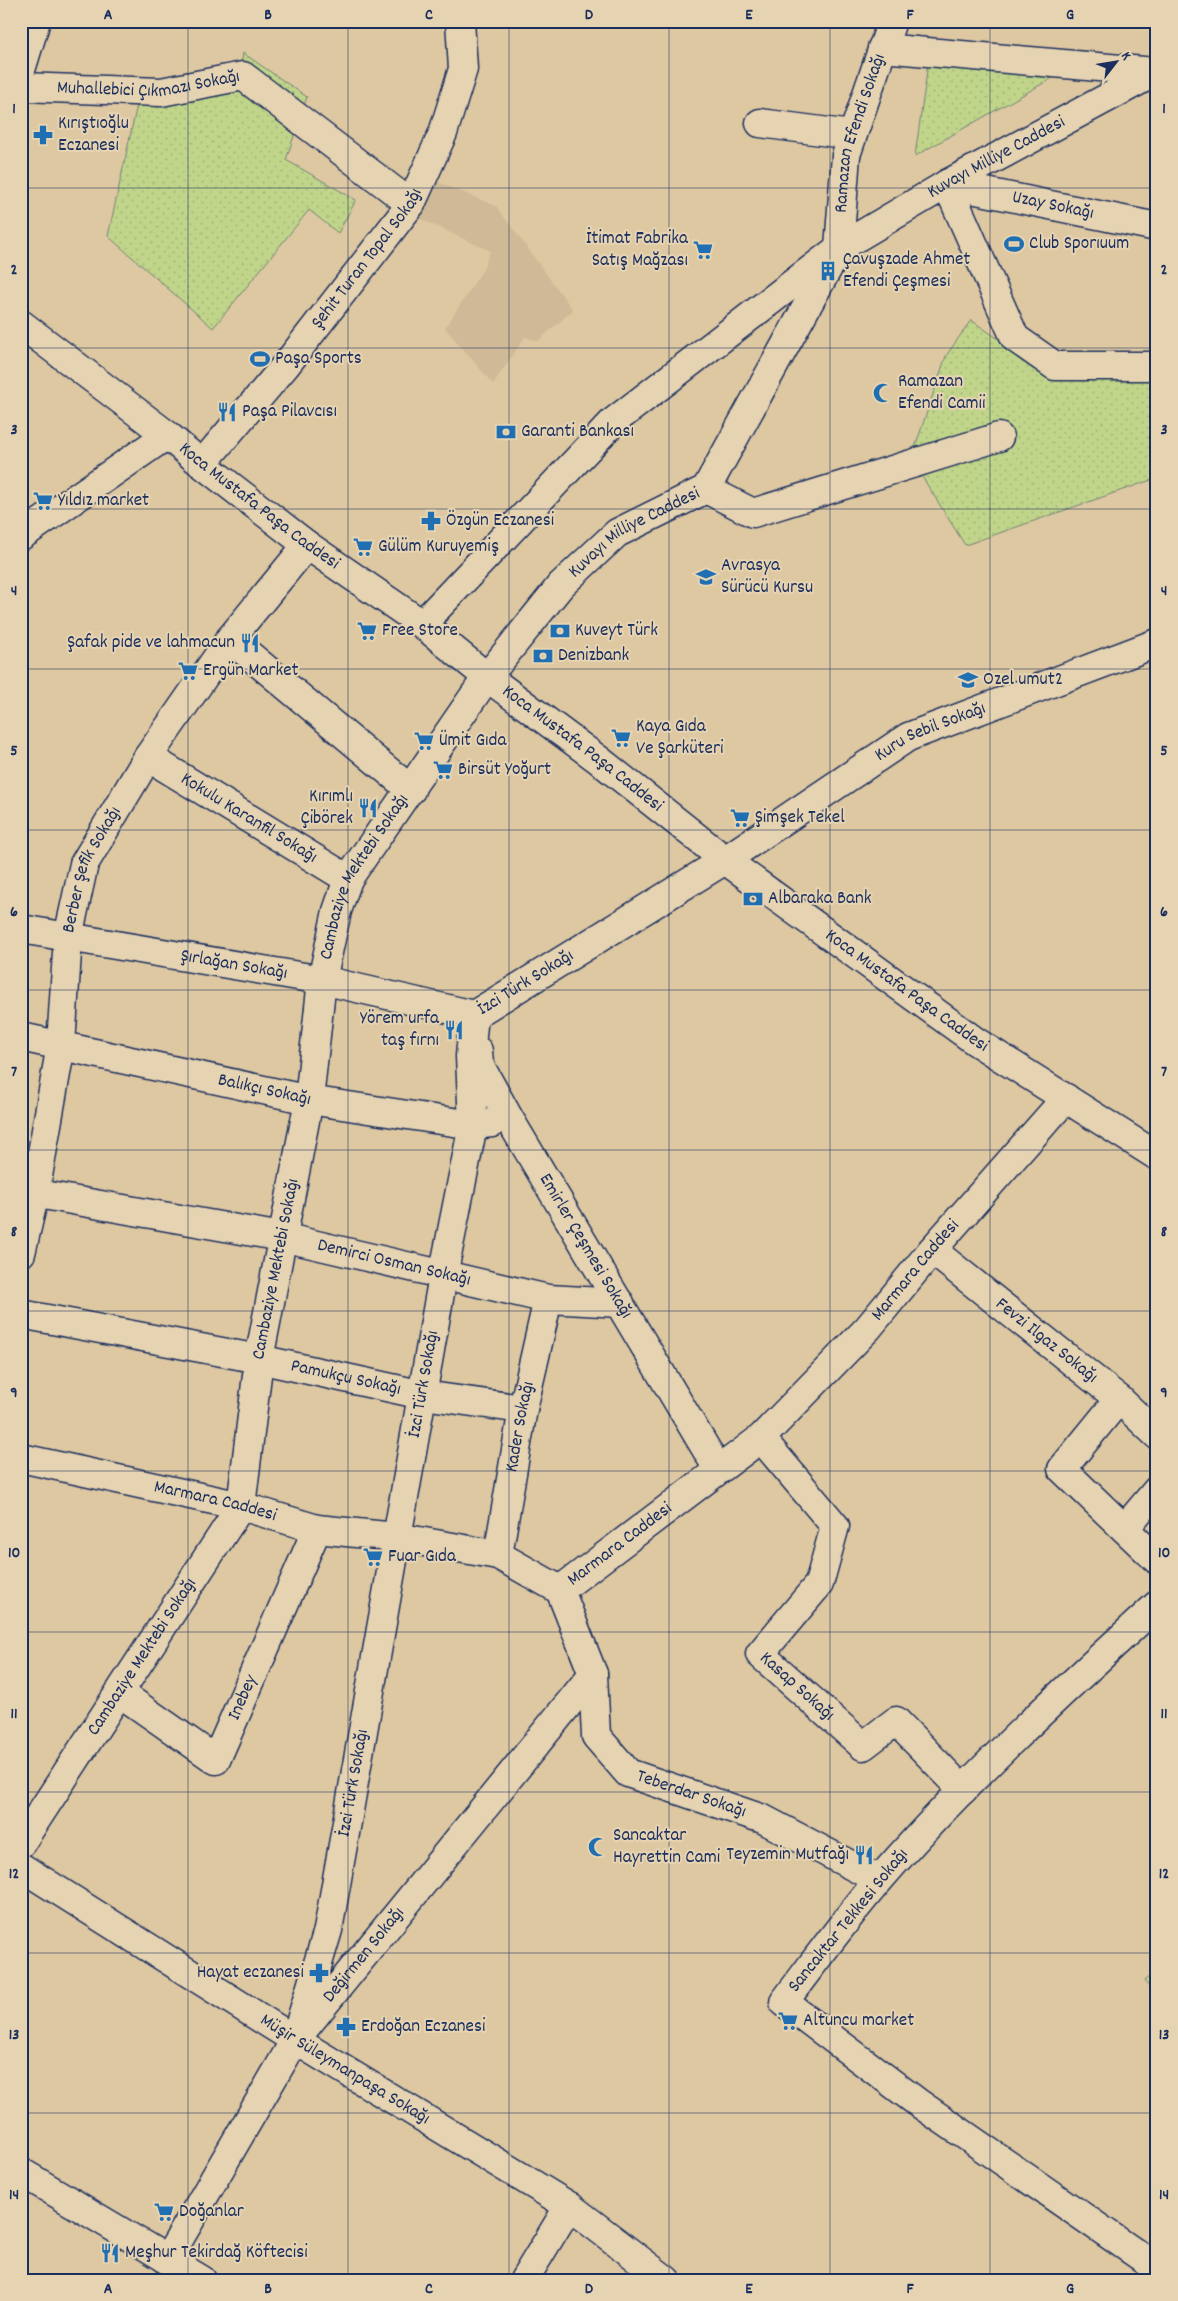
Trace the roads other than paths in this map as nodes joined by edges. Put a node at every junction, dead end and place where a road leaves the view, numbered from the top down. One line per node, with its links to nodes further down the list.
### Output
1 (36, 21): 5 (street)
2 (460, 21): 11 (street, Şehit Turan Topal Sokağı)
3 (892, 21): 4 (street, Ramazan Efendi Sokağı)
4 (882, 48): 6 (street); 9 (street, Ramazan Efendi Sokağı)
5 (21, 70)
6 (1156, 72): 10 (street, Kuvayı Milliye Caddesi)
7 (21, 87): 11 (street, Muhallebici Çıkmazı Sokağı)
8 (760, 122): 9 (street)
9 (852, 135): 13 (street, Ramazan Efendi Sokağı)
10 (947, 184): 12 (street, Uzay Sokağı); 13 (street, Kuvayı Milliye Caddesi); 15 (street)
11 (411, 204): 18 (street, Şehit Turan Topal Sokağı)
12 (1157, 227)
13 (839, 248): 19 (street, Kuvayı Milliye Caddesi); 22 (street, Kuvayı Milliye Caddesi)
14 (21, 324): 16 (street, Koca Mustafa Paşa Caddesi)
15 (1157, 366)
16 (167, 435): 18 (street, Koca Mustafa Paşa Caddesi); 20 (street)
17 (999, 437): 19 (street)
18 (202, 464): 21 (street, Koca Mustafa Paşa Caddesi)
19 (706, 489): 25 (street, Kuvayı Milliye Caddesi)
20 (21, 536)
21 (307, 546): 22 (street, Koca Mustafa Paşa Caddesi); 23 (street, Berber Şefik Sokağı)
22 (422, 624): 25 (street, Koca Mustafa Paşa Caddesi)
23 (230, 639): 26 (street, Berber Şefik Sokağı); 27 (street)
24 (1157, 643): 28 (street, Kuru Sebil Sokağı)
25 (487, 677): 27 (street, Cambaziye Mektebi Sokağı); 28 (street, Koca Mustafa Paşa Caddesi)
26 (148, 757): 29 (street, Kokulu Karanfil Sokağı); 31 (street, Berber Şefik Sokağı)
27 (411, 790): 29 (street, Cambaziye Mektebi Sokağı)
28 (725, 860): 33 (street, İzci Türk Sokağı); 36 (street, Koca Mustafa Paşa Caddesi)
29 (348, 880): 32 (street, Cambaziye Mektebi Sokağı)
30 (21, 929): 31 (street, Şırlağan Sokağı)
31 (68, 937): 32 (street, Şırlağan Sokağı); 35 (street, Berber Şefik Sokağı)
32 (322, 980): 33 (street, Şırlağan Sokağı); 37 (street, Cambaziye Mektebi Sokağı)
33 (474, 1015): 38 (street, Emirler Çeşmesi Sokağı); 39 (street, İzci Türk Sokağı)
34 (21, 1037): 35 (street, Balıkçı Sokağı)
35 (61, 1044): 37 (street, Balıkçı Sokağı); 41 (street, Berber Şefik Sokağı)
36 (1066, 1098): 40 (street, Koca Mustafa Paşa Caddesi); 43 (street, Marmara Caddesi)
37 (309, 1100): 39 (street, Balıkçı Sokağı); 42 (street, Cambaziye Mektebi Sokağı)
38 (510, 1120): 39 (street, Balıkçı Sokağı); 47 (street, Emirler Çeşmesi Sokağı)
39 (473, 1125): 45 (street, İzci Türk Sokağı)
40 (1156, 1156)
41 (28, 1192): 42 (street, Demirci Osman Sokağı); 44 (street, Berber Şefik Sokağı)
42 (282, 1237): 45 (street, Demirci Osman Sokağı); 49 (street, Cambaziye Mektebi Sokağı)
43 (932, 1250): 51 (street, Fevzi Ilgaz Sokağı); 54 (street, Marmara Caddesi)
44 (21, 1254)
45 (443, 1276): 46 (street, Demirci Osman Sokağı); 50 (street, İzci Türk Sokağı)
46 (548, 1299): 47 (street, Demirci Osman Sokağı); 52 (street, Kader Sokağı)
47 (620, 1303): 56 (street, Emirler Çeşmesi Sokağı)
48 (21, 1314): 49 (street, Pamukçu Sokağı)
49 (259, 1359): 50 (street, Pamukçu Sokağı); 58 (street, Cambaziye Mektebi Sokağı)
50 (423, 1395): 52 (street, Pamukçu Sokağı); 61 (street, İzci Türk Sokağı)
51 (1119, 1399): 53 (street, Fevzi Ilgaz Sokağı); 59 (street)
52 (523, 1409): 62 (street, Kader Sokağı)
53 (1157, 1434)
54 (761, 1438): 56 (street, Marmara Caddesi); 68 (street, Kasap Sokağı)
55 (21, 1458): 58 (street, Marmara Caddesi)
56 (718, 1469): 64 (street, Marmara Caddesi)
57 (1157, 1490): 59 (street)
58 (241, 1506): 60 (street, Marmara Caddesi); 67 (street, Cambaziye Mektebi Sokağı)
59 (1125, 1528): 63 (street)
60 (317, 1529): 61 (street, Marmara Caddesi); 67 (street, Inebey)
61 (396, 1537): 62 (street, Marmara Caddesi); 72 (street, İzci Türk Sokağı)
62 (498, 1555): 64 (street, Marmara Caddesi)
63 (1157, 1560)
64 (560, 1590): 66 (street, Teberdar Sokağı)
65 (1157, 1604): 68 (street, Sancaktar Tekkesi Sokağı)
66 (592, 1674): 71 (street, Teberdar Sokağı); 72 (street, Değirmen Sokağı)
67 (120, 1692): 69 (street, Cambaziye Mektebi Sokağı)
68 (963, 1790): 71 (street, Sancaktar Tekkesi Sokağı)
69 (21, 1843)
70 (21, 1867): 72 (street, Müşir Süleymanpaşa Sokağı)
71 (879, 1880): 76 (street, Sancaktar Tekkesi Sokağı)
72 (295, 2040): 74 (street, Müşir Süleymanpaşa Sokağı); 75 (street, Değirmen Sokağı)
73 (21, 2172): 75 (street)
74 (569, 2206): 78 (street); 79 (street, Müşir Süleymanpaşa Sokağı)
75 (167, 2260): 77 (street)
76 (1157, 2268)
77 (202, 2280)
78 (524, 2280)
79 (666, 2280)

